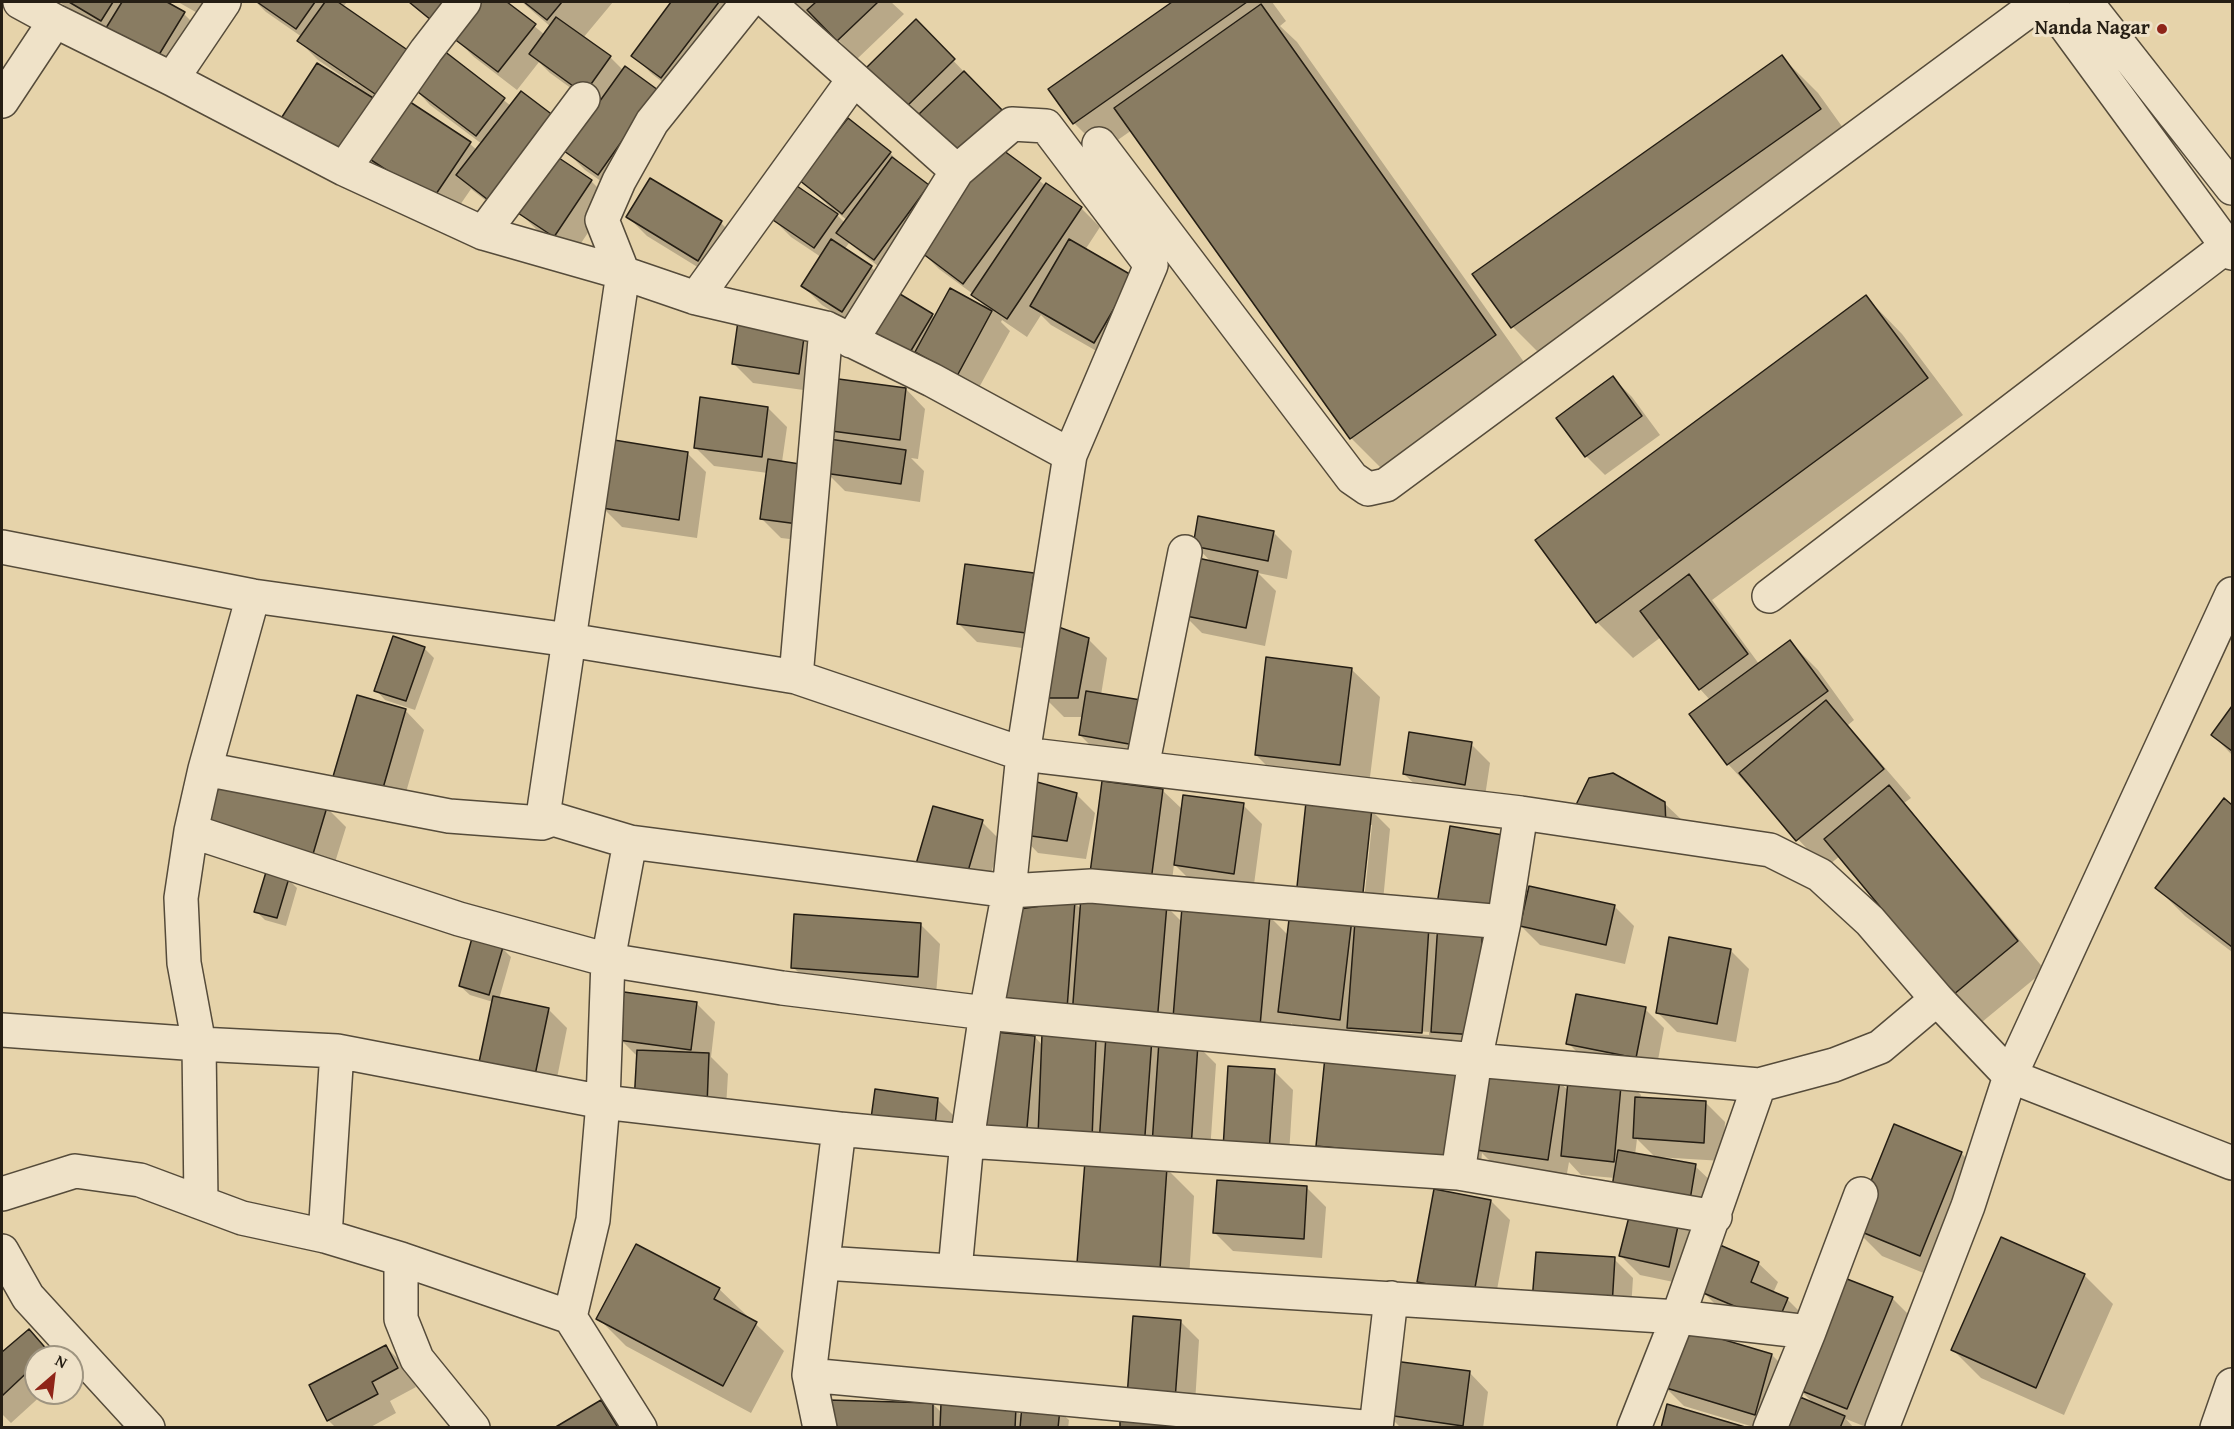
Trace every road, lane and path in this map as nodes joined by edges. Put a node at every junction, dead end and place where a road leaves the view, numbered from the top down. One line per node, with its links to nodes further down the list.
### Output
1 (20, 2): 9 (street)
2 (224, 2): 10 (street)
3 (464, 2): 15 (street)
4 (748, 2): 20 (street)
5 (768, 2): 11 (street)
6 (2040, 2): 14 (street)
7 (2048, 2): 19 (street)
8 (2085, 2): 17 (street)
9 (55, 21): 10 (street); 13 (street)
10 (171, 79): 15 (street)
11 (854, 79): 16 (street); 21 (street)
12 (583, 99): 18 (street)
13 (2, 101)
14 (1099, 144)
15 (344, 169): 18 (street)
16 (957, 171): 22 (street); 23 (street)
17 (2232, 188)
18 (483, 233): 20 (street)
19 (2230, 250): 26 (street)
20 (623, 273): 21 (street); 29 (street)
21 (696, 298): 22 (street)
22 (838, 334): 23 (street); 30 (street)
23 (1070, 454): 31 (street)
24 (2, 547): 27 (street)
25 (1185, 552): 32 (street)
26 (1768, 596)
27 (253, 597): 29 (street); 33 (street)
28 (2228, 613): 47 (street)
29 (569, 640): 30 (street); 35 (street)
30 (796, 677): 31 (street)
31 (1023, 753): 32 (street); 38 (street)
32 (1142, 767): 34 (street)
33 (205, 769): 35 (street); 36 (street)
34 (1521, 813): 39 (street); 41 (street)
35 (542, 823): 37 (street)
36 (191, 831): 40 (street); 44 (street)
37 (630, 842): 38 (street); 40 (street)
38 (1009, 891): 39 (street); 42 (street)
39 (1504, 922): 46 (street)
40 (608, 960): 42 (street); 49 (street)
41 (1937, 999): 47 (street); 48 (street)
42 (986, 1013): 46 (street); 51 (street)
43 (2, 1030): 44 (street)
44 (199, 1044): 45 (street); 56 (street)
45 (337, 1051): 49 (street); 58 (street)
46 (1475, 1060): 48 (street); 53 (street)
47 (2010, 1076): 52 (street); 76 (street)
48 (1759, 1085): 57 (street)
49 (603, 1102): 50 (street); 64 (street)
50 (839, 1129): 51 (street); 61 (street)
51 (967, 1141): 53 (street); 62 (street)
52 (2232, 1163)
53 (1458, 1173): 57 (street)
54 (2, 1194): 56 (street)
55 (1861, 1194): 66 (street)
56 (201, 1202): 58 (street)
57 (1714, 1217): 65 (street)
58 (325, 1236): 60 (street)
59 (2, 1251): 69 (street)
60 (401, 1259): 64 (street); 70 (street)
61 (824, 1263): 62 (street); 67 (street)
62 (955, 1270): 63 (street)
63 (1391, 1298): 65 (street); 73 (street)
64 (570, 1317): 71 (street)
65 (1678, 1317): 66 (street); 74 (street)
66 (1809, 1332): 75 (street)
67 (809, 1374): 72 (street); 73 (street)
68 (2232, 1385): 77 (street)
69 (148, 1428)
70 (473, 1428)
71 (640, 1428)
72 (820, 1428)
73 (1375, 1428)
74 (1634, 1428)
75 (1770, 1428)
76 (1882, 1428)
77 (2217, 1428)

